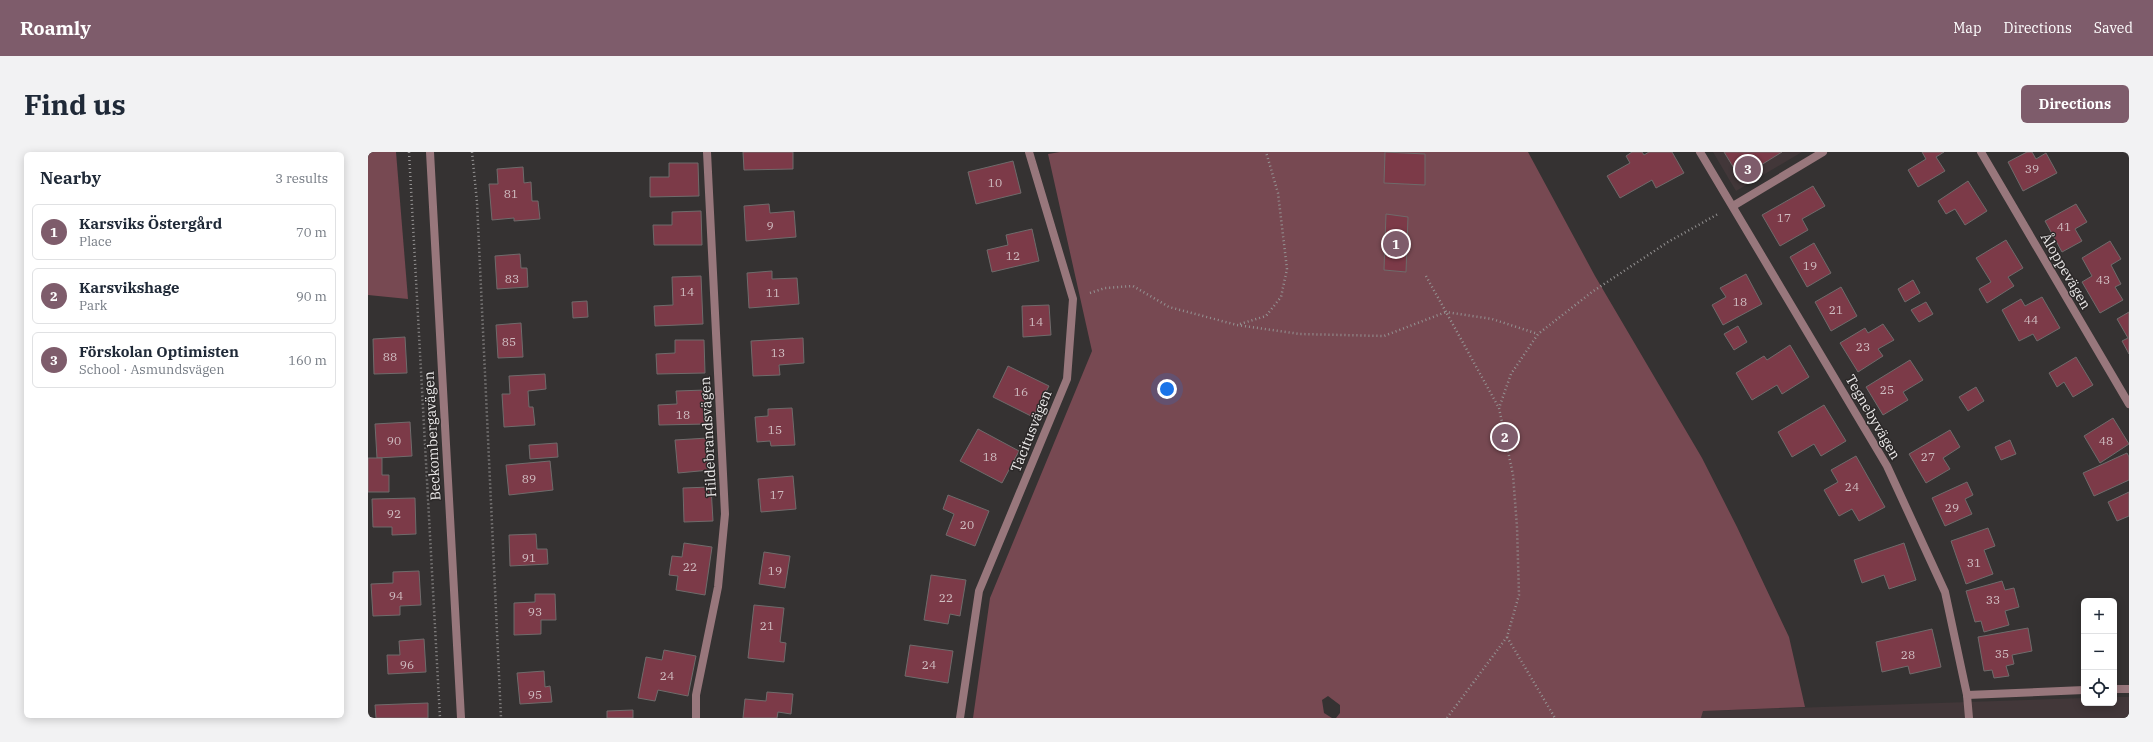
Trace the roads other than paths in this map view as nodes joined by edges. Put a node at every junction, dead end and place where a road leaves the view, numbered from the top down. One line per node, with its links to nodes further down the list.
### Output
1 (430, 152): 13 (street, Beckombergavägen)
2 (707, 152): 14 (street, Hildebrandsvägen)
3 (1028, 152): 15 (street, Tacitusvägen)
4 (1700, 152): 7 (street, Tegnebyvägen)
5 (1824, 152): 7 (street)
6 (1981, 152): 8 (street, Åloppevägen)
7 (1733, 206): 12 (street, Tegnebyvägen)
8 (2129, 404)
9 (2117, 689): 10 (street)
10 (2129, 689)
11 (2081, 690): 12 (street)
12 (1967, 694): 16 (street, Tegnebyvägen)
13 (461, 718)
14 (696, 718)
15 (960, 718)
16 (1969, 718)

